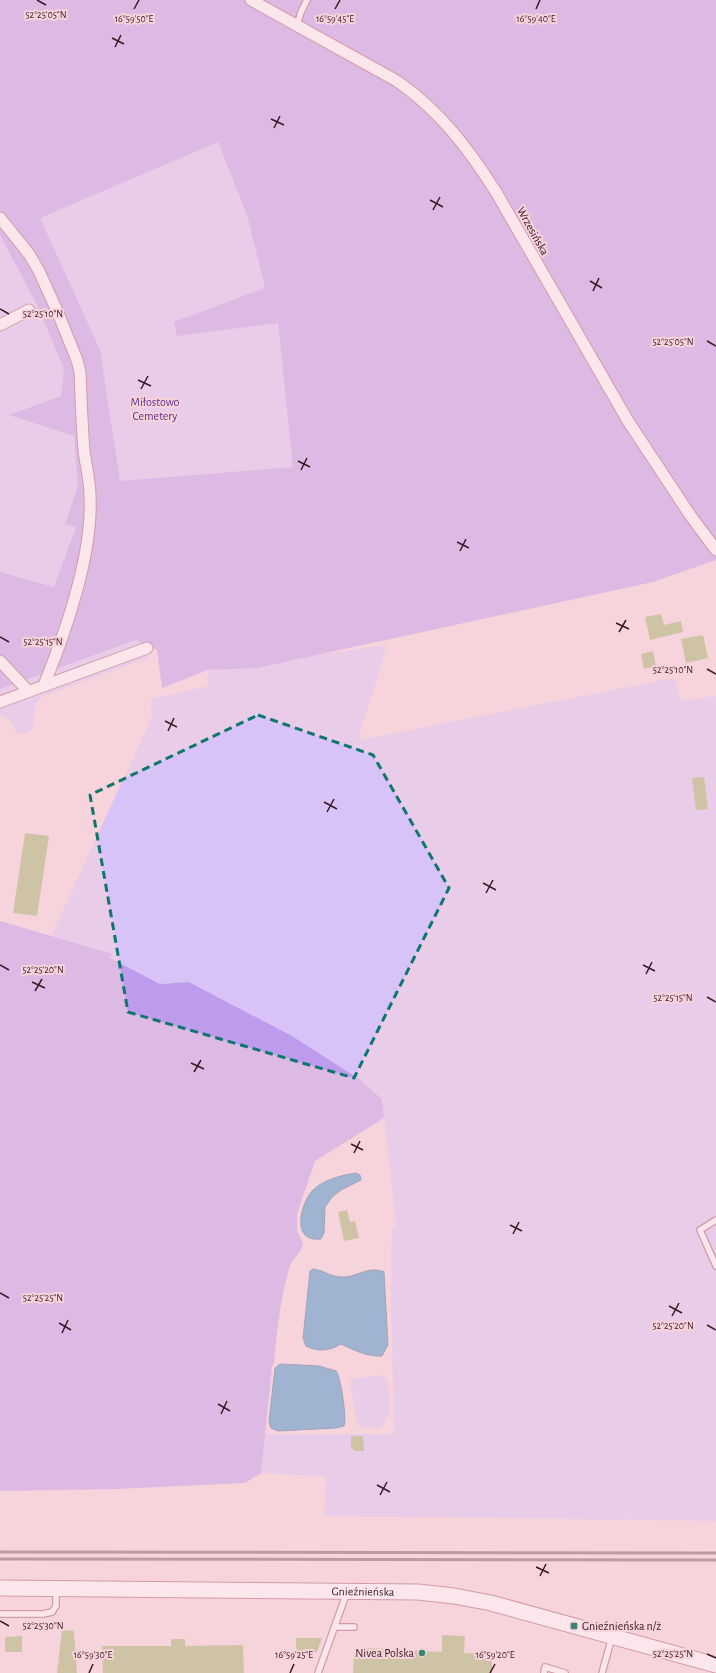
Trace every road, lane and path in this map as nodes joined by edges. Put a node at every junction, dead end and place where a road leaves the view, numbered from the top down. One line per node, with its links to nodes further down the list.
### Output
1 (251, 0): 3 (street, Wrzesińska)
2 (307, 0): 3 (lane)
3 (297, 25): 7 (street, Wrzesińska)
4 (0, 218): 10 (street)
5 (29, 310): 6 (street)
6 (0, 325)
7 (716, 550)
8 (147, 648): 10 (street)
9 (0, 662): 11 (street)
10 (44, 685): 11 (street)
11 (28, 691): 12 (street)
12 (0, 702)
13 (716, 1220): 14 (lane)
14 (716, 1266)
15 (0, 1588): 16 (street, Gnieźnieńska)
16 (56, 1588): 17 (street, Gnieźnieńska); 18 (lane)
17 (347, 1591): 19 (lane); 21 (street, Gnieźnieńska)
18 (0, 1614)
19 (335, 1627): 20 (lane); 23 (lane)
20 (354, 1627)
21 (612, 1637): 22 (street, Gnieźnieńska); 26 (lane)
22 (716, 1665)
23 (318, 1673)
24 (544, 1673): 25 (lane)
25 (564, 1673)
26 (602, 1673)

